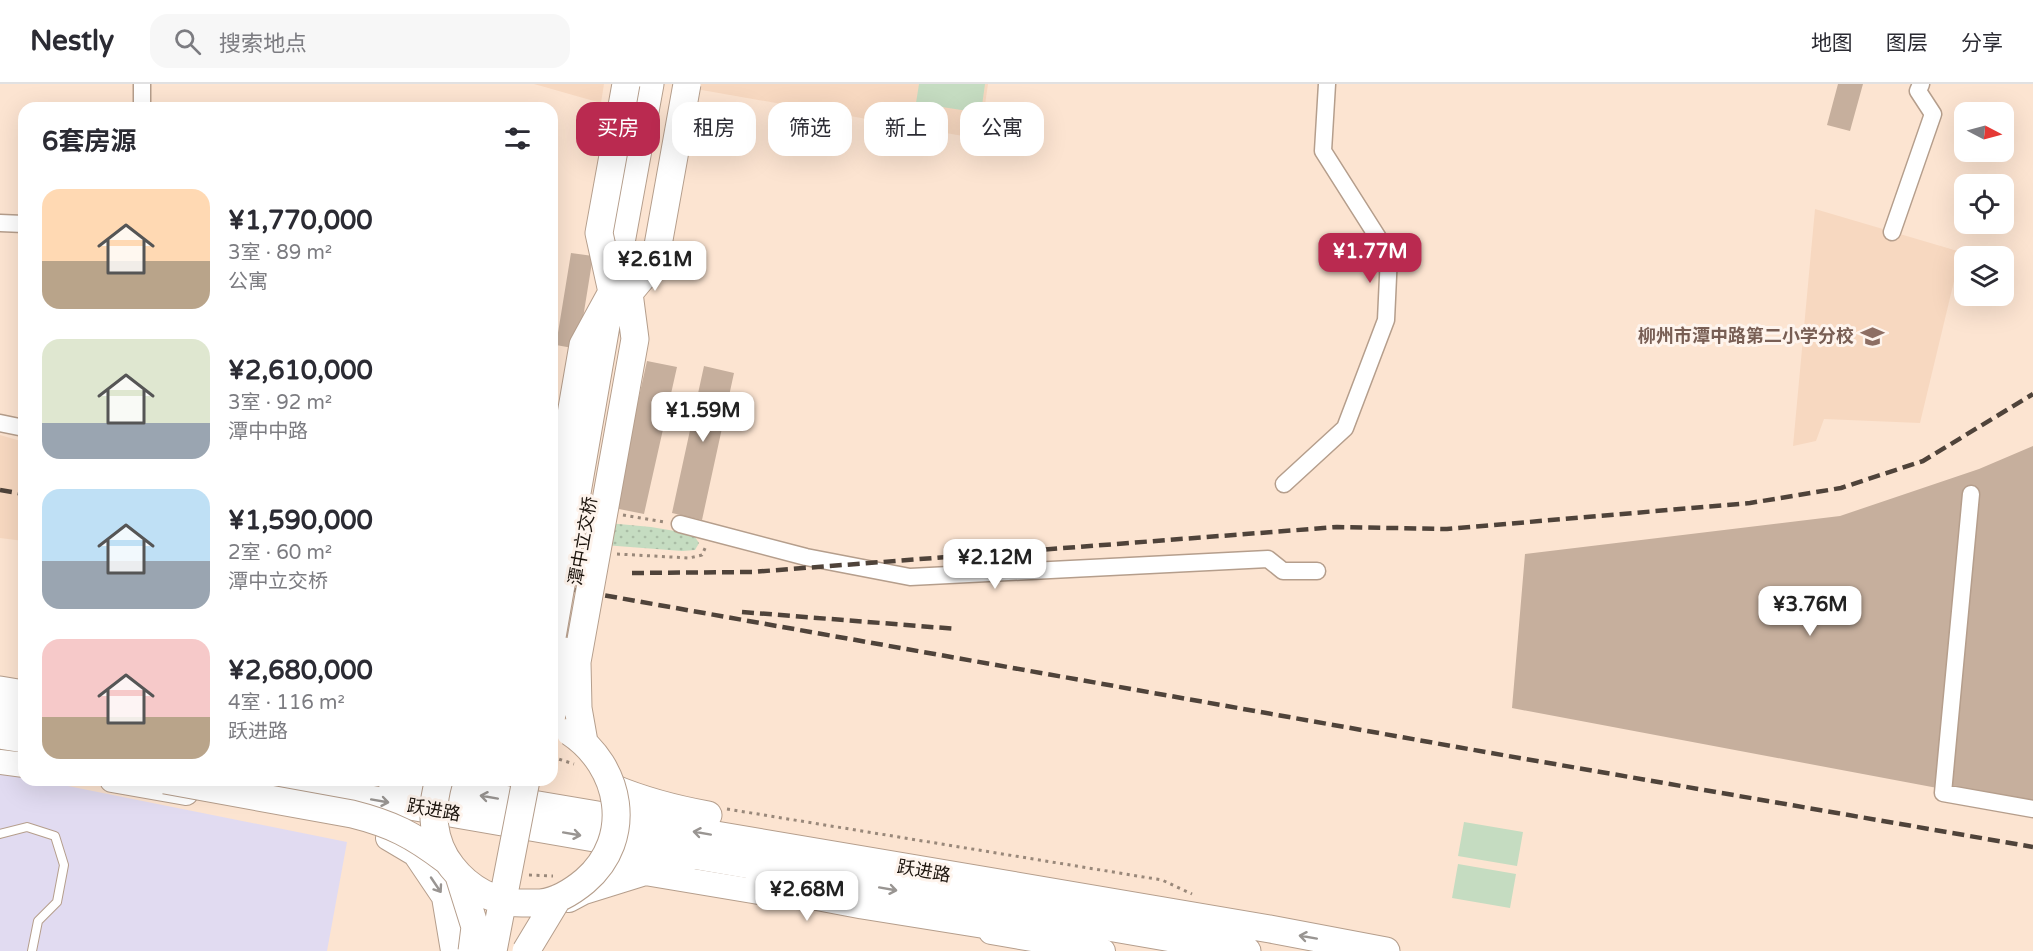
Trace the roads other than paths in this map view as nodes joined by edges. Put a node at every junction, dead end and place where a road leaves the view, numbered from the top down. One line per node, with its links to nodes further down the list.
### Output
1 (142, 84): 10 (street)
2 (626, 84): 14 (main road, bridge)
3 (637, 84): 15 (street)
4 (650, 84): 14 (main road)
5 (669, 84): 14 (main road)
6 (676, 84): 16 (street)
7 (687, 84): 14 (main road, bridge)
8 (1327, 84): 19 (street)
9 (1921, 84): 13 (street)
10 (142, 102)
11 (0, 223): 12 (street)
12 (18, 224)
13 (1892, 232)
14 (621, 292): 21 (main road, bridge); 25 (main road, 潭中立交桥, bridge); 26 (main road, 潭中立交桥, bridge); 35 (main road, bridge)
15 (596, 322): 16 (street); 20 (street)
16 (630, 329): 20 (street)
17 (0, 423): 18 (street)
18 (18, 427)
19 (1284, 484)
20 (560, 485)
21 (558, 489)
22 (1971, 494): 47 (street)
23 (680, 524): 24 (street)
24 (1317, 571)
25 (558, 607)
26 (558, 680)
27 (0, 690): 28 (main road)
28 (18, 693)
29 (0, 714): 30 (main road)
30 (18, 717)
31 (558, 727): 35 (main road, bridge)
32 (0, 735): 33 (main road)
33 (18, 738)
34 (0, 753): 36 (main road)
35 (579, 753): 46 (main road, bridge)
36 (18, 756)
37 (0, 762): 38 (street)
38 (18, 764)
39 (147, 786): 54 (street, one-way to 54)
40 (198, 786): 49 (main road, bridge)
41 (295, 786): 63 (main road, 跃进路, one-way to 63)
42 (426, 786): 52 (main road, 跃进路, one-way to 42)
43 (438, 786): 49 (main road, bridge)
44 (525, 786): 56 (main road, bridge)
45 (538, 786): 57 (main road)
46 (613, 788): 50 (main road, bridge); 52 (main road)
47 (2033, 809)
48 (0, 834): 53 (lane)
49 (453, 868): 51 (main road, bridge); 55 (main road, bridge)
50 (593, 874): 51 (main road, bridge); 61 (main road)
51 (558, 898): 59 (main road, bridge)
52 (1270, 930): 64 (main road, 跃进路, one-way to 52)
53 (32, 951)
54 (453, 951)
55 (472, 951)
56 (493, 951)
57 (506, 951)
58 (519, 951): 60 (street)
59 (526, 951)
60 (1103, 951)
61 (1145, 951): 62 (main road)
62 (1152, 951)
63 (1247, 951)
64 (1386, 951)

